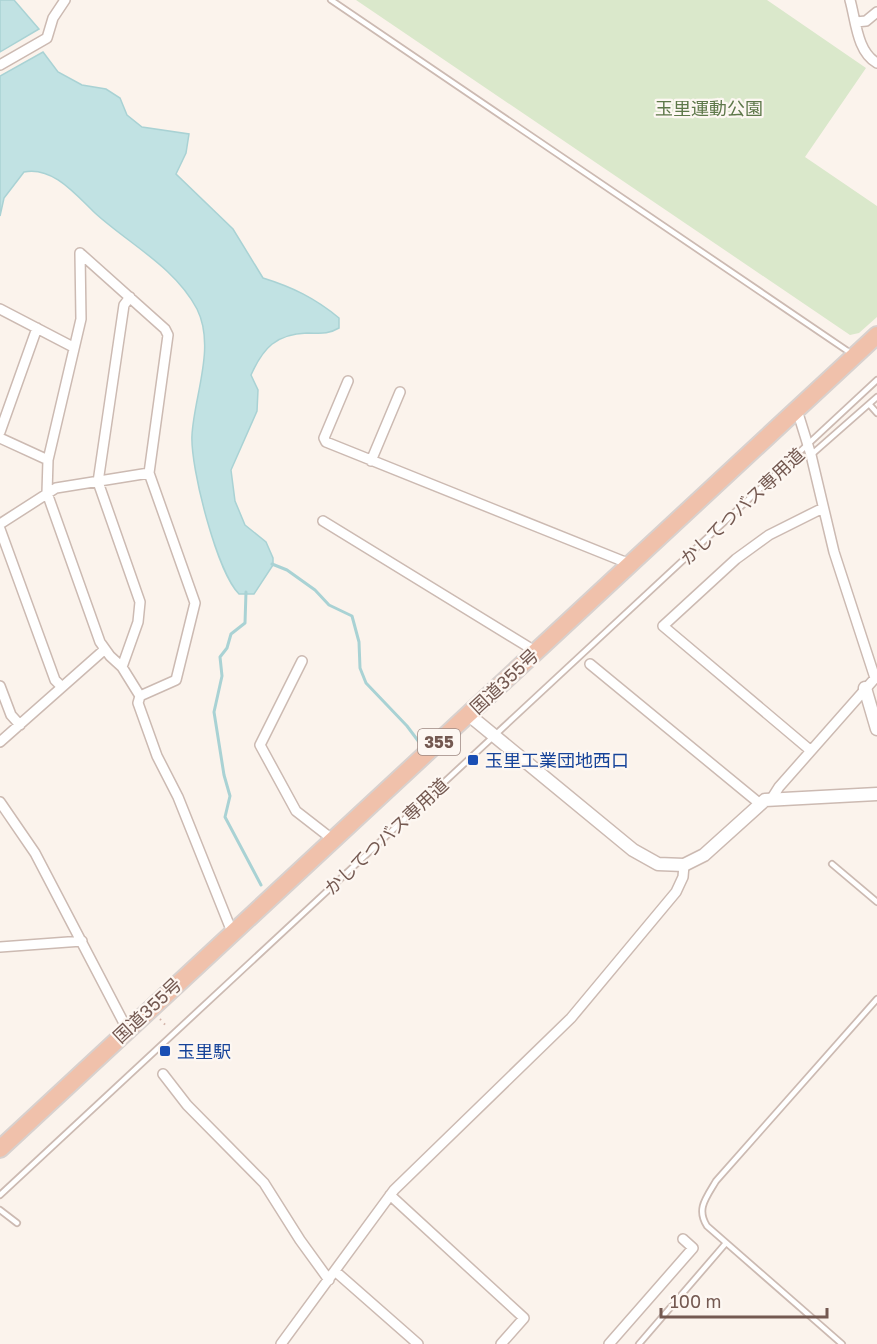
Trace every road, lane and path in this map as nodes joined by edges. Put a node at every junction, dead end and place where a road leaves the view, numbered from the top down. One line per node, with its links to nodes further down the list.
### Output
1 (65, 0): 7 (street)
2 (330, 0): 13 (lane)
3 (850, 0): 5 (street)
4 (877, 12): 5 (street)
5 (856, 22): 6 (street)
6 (877, 63)
7 (0, 65)
8 (130, 297): 12 (street); 26 (street); 27 (street)
9 (0, 309): 10 (street)
10 (37, 328): 12 (street); 21 (street)
11 (877, 335): 13 (highway, 国道355号 / 355)
12 (74, 347): 24 (street)
13 (854, 356): 19 (highway, 国道355号 / 355)
14 (877, 380): 23 (lane, かしてつバス専用道)
15 (348, 381): 25 (street)
16 (400, 392): 25 (street)
17 (877, 397): 18 (lane)
18 (869, 404): 20 (lane); 23 (lane)
19 (796, 410): 23 (street); 32 (highway, 国道355号 / 355)
20 (877, 413)
21 (0, 432)
22 (0, 438): 24 (street)
23 (810, 450): 29 (street); 46 (lane, かしてつバス専用道)
24 (48, 460): 28 (street)
25 (371, 461): 32 (street)
26 (149, 473): 27 (street); 42 (street)
27 (98, 482): 28 (street); 37 (street)
28 (47, 493): 31 (street); 33 (street)
29 (823, 508): 38 (street); 48 (street)
30 (323, 522): 34 (street)
31 (0, 527): 40 (street)
32 (630, 564): 34 (highway, 国道355号 / 355)
33 (104, 650): 37 (street); 40 (street)
34 (535, 651): 43 (highway, 国道355号 / 355)
35 (302, 661): 53 (street)
36 (590, 664): 52 (street)
37 (122, 667): 42 (street)
38 (876, 677): 41 (street)
39 (0, 686): 44 (street)
40 (62, 687): 44 (street)
41 (865, 688): 45 (street); 48 (street)
42 (140, 696): 57 (street)
43 (469, 714): 46 (street); 53 (highway, 国道355号 / 355)
44 (20, 725): 47 (street)
45 (877, 729)
46 (494, 735): 55 (street); 63 (lane, かしてつバス専用道)
47 (0, 742)
48 (810, 750): 50 (street)
49 (877, 794): 50 (street)
50 (772, 798): 52 (street)
51 (0, 802): 58 (street)
52 (759, 803): 55 (street)
53 (333, 839): 57 (highway, 国道355号 / 355)
54 (832, 864): 56 (lane)
55 (684, 865): 67 (street)
56 (877, 902)
57 (232, 932): 61 (highway, 国道355号 / 355)
58 (82, 941): 59 (street); 62 (street)
59 (0, 947)
60 (877, 999): 71 (lane)
61 (149, 1008): 62 (highway, 国道355号 / 355); 63 (path)
62 (127, 1029): 65 (highway, 国道355号 / 355)
63 (173, 1034): 66 (lane, かしてつバス専用道)
64 (163, 1074): 72 (street)
65 (0, 1149)
66 (0, 1195)
67 (390, 1195): 72 (street); 75 (street)
68 (0, 1210): 69 (lane)
69 (17, 1223)
70 (683, 1239): 76 (street)
71 (726, 1243): 77 (lane); 78 (lane)
72 (332, 1276): 73 (street); 74 (street)
73 (281, 1344)
74 (418, 1344)
75 (501, 1344)
76 (609, 1344)
77 (639, 1344)
78 (842, 1344)

